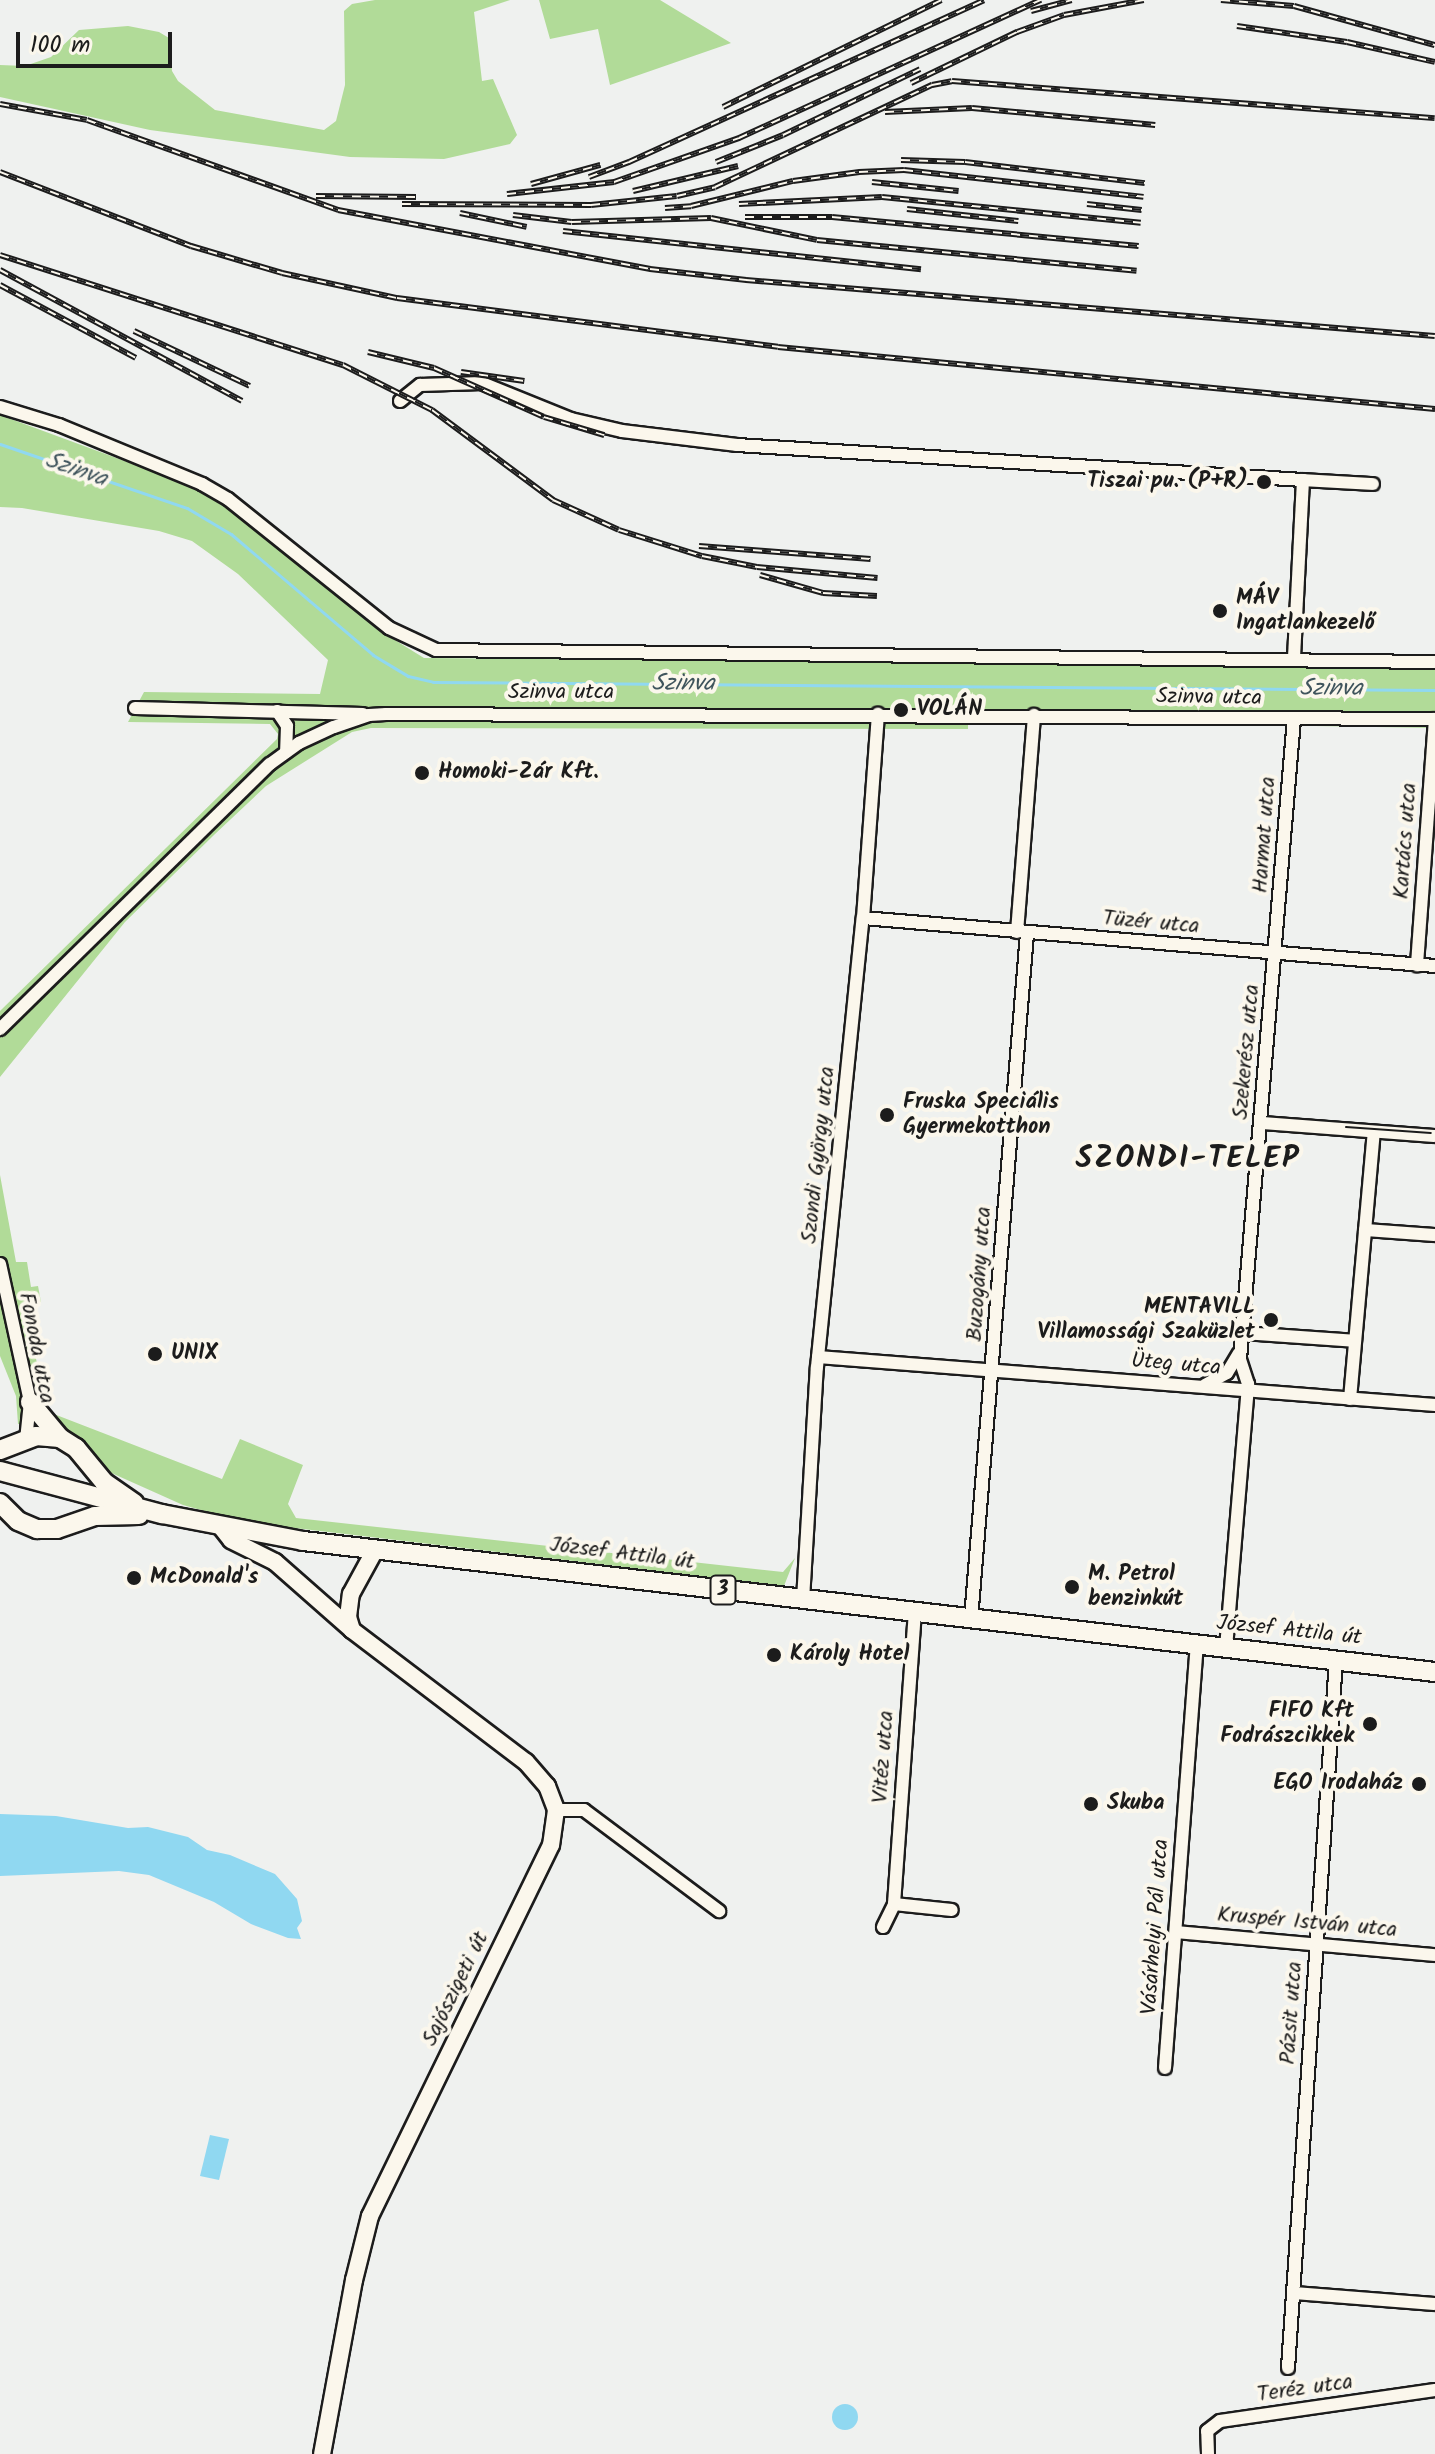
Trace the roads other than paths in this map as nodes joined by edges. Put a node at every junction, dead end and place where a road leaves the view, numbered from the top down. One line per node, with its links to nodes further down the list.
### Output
1 (400, 401): 3 (street)
2 (0, 407): 5 (street, Szinva utca)
3 (1303, 480): 4 (street); 5 (street)
4 (1373, 484)
5 (1294, 658): 6 (street, Szinva utca)
6 (1435, 662)
7 (135, 708): 8 (street)
8 (277, 711): 10 (street); 14 (street)
9 (878, 714): 10 (street, Szinva utca); 11 (street, Szinva utca); 15 (street, Szondi György utca)
10 (369, 715): 14 (street, Szinva utca)
11 (1034, 715): 12 (street, Szinva utca); 16 (street, Buzogány utca)
12 (1294, 719): 13 (street, Szinva utca); 17 (street, Harmat utca)
13 (1435, 719): 18 (street, Kartács utca)
14 (286, 752): 20 (street, Szinva utca)
15 (863, 918): 16 (street, Tüzér utca); 29 (street, Szondi György utca)
16 (1022, 933): 17 (street, Tüzér utca); 30 (street, Buzogány utca)
17 (1276, 954): 18 (street, Tüzér utca); 21 (street, Szekerész utca)
18 (1417, 965): 19 (street, Tüzér utca)
19 (1435, 966)
20 (0, 1029)
21 (1262, 1123): 22 (street); 27 (street, Szekerész utca)
22 (1374, 1132): 23 (street); 24 (street)
23 (1435, 1136)
24 (1365, 1230): 25 (street); 28 (street)
25 (1435, 1235)
26 (0, 1264): 34 (street, Fonoda utca)
27 (1241, 1339): 28 (street); 31 (street, Szekerész utca); 32 (street, Szekerész utca)
28 (1355, 1341): 33 (street)
29 (818, 1357): 30 (street, Üteg utca); 50 (street, Szondi György utca)
30 (993, 1370): 31 (street, Üteg utca); 52 (street, Buzogány utca)
31 (1194, 1386): 32 (street, Üteg utca)
32 (1247, 1391): 33 (street, Üteg utca); 55 (street, Szekerész utca)
33 (1350, 1399): 35 (street, Üteg utca)
34 (30, 1402): 36 (main road); 37 (street, Fonoda utca)
35 (1435, 1405)
36 (60, 1438): 37 (main road); 39 (main road)
37 (23, 1441): 38 (main road); 40 (main road)
38 (0, 1450)
39 (89, 1465): 41 (main road); 43 (main road)
40 (0, 1468): 41 (main road, József Attila út / 3)
41 (89, 1496): 43 (main road, József Attila út / 3); 45 (main road)
42 (1, 1503): 45 (main road)
43 (143, 1509): 44 (main road, József Attila út / 3)
44 (162, 1514): 45 (main road); 46 (main road, József Attila út / 3)
45 (78, 1519)
46 (221, 1527): 47 (main road, József Attila út / 3); 48 (main road)
47 (375, 1550): 49 (main road); 50 (main road, József Attila út / 3)
48 (315, 1594): 49 (main road); 53 (main road)
49 (351, 1594): 53 (main road)
50 (803, 1600): 51 (main road, József Attila út / 3)
51 (915, 1612): 52 (main road, József Attila út / 3); 59 (street, Vitéz utca)
52 (971, 1619): 54 (main road, József Attila út / 3)
53 (352, 1630): 58 (main road)
54 (1197, 1645): 55 (main road, József Attila út / 3); 63 (street, Vásárhelyi Pál utca)
55 (1226, 1648): 56 (main road, József Attila út / 3)
56 (1336, 1660): 57 (main road, József Attila út / 3); 64 (street, Pázsit utca)
57 (1435, 1672)
58 (556, 1810): 61 (street); 71 (main road, Sajószigeti út)
59 (894, 1904): 60 (street); 62 (street, Vitéz utca)
60 (952, 1910)
61 (719, 1911)
62 (883, 1927)
63 (1176, 1932): 64 (street, Kruspér István utca); 66 (street, Vásárhelyi Pál utca)
64 (1317, 1944): 65 (street, Kruspér István utca); 67 (street, Pázsit utca)
65 (1435, 1955)
66 (1165, 2068)
67 (1294, 2293): 68 (street); 69 (street, Pázsit utca)
68 (1435, 2304)
69 (1288, 2368)
70 (1435, 2390): 72 (street, Teréz utca)
71 (322, 2454)
72 (1208, 2454)

